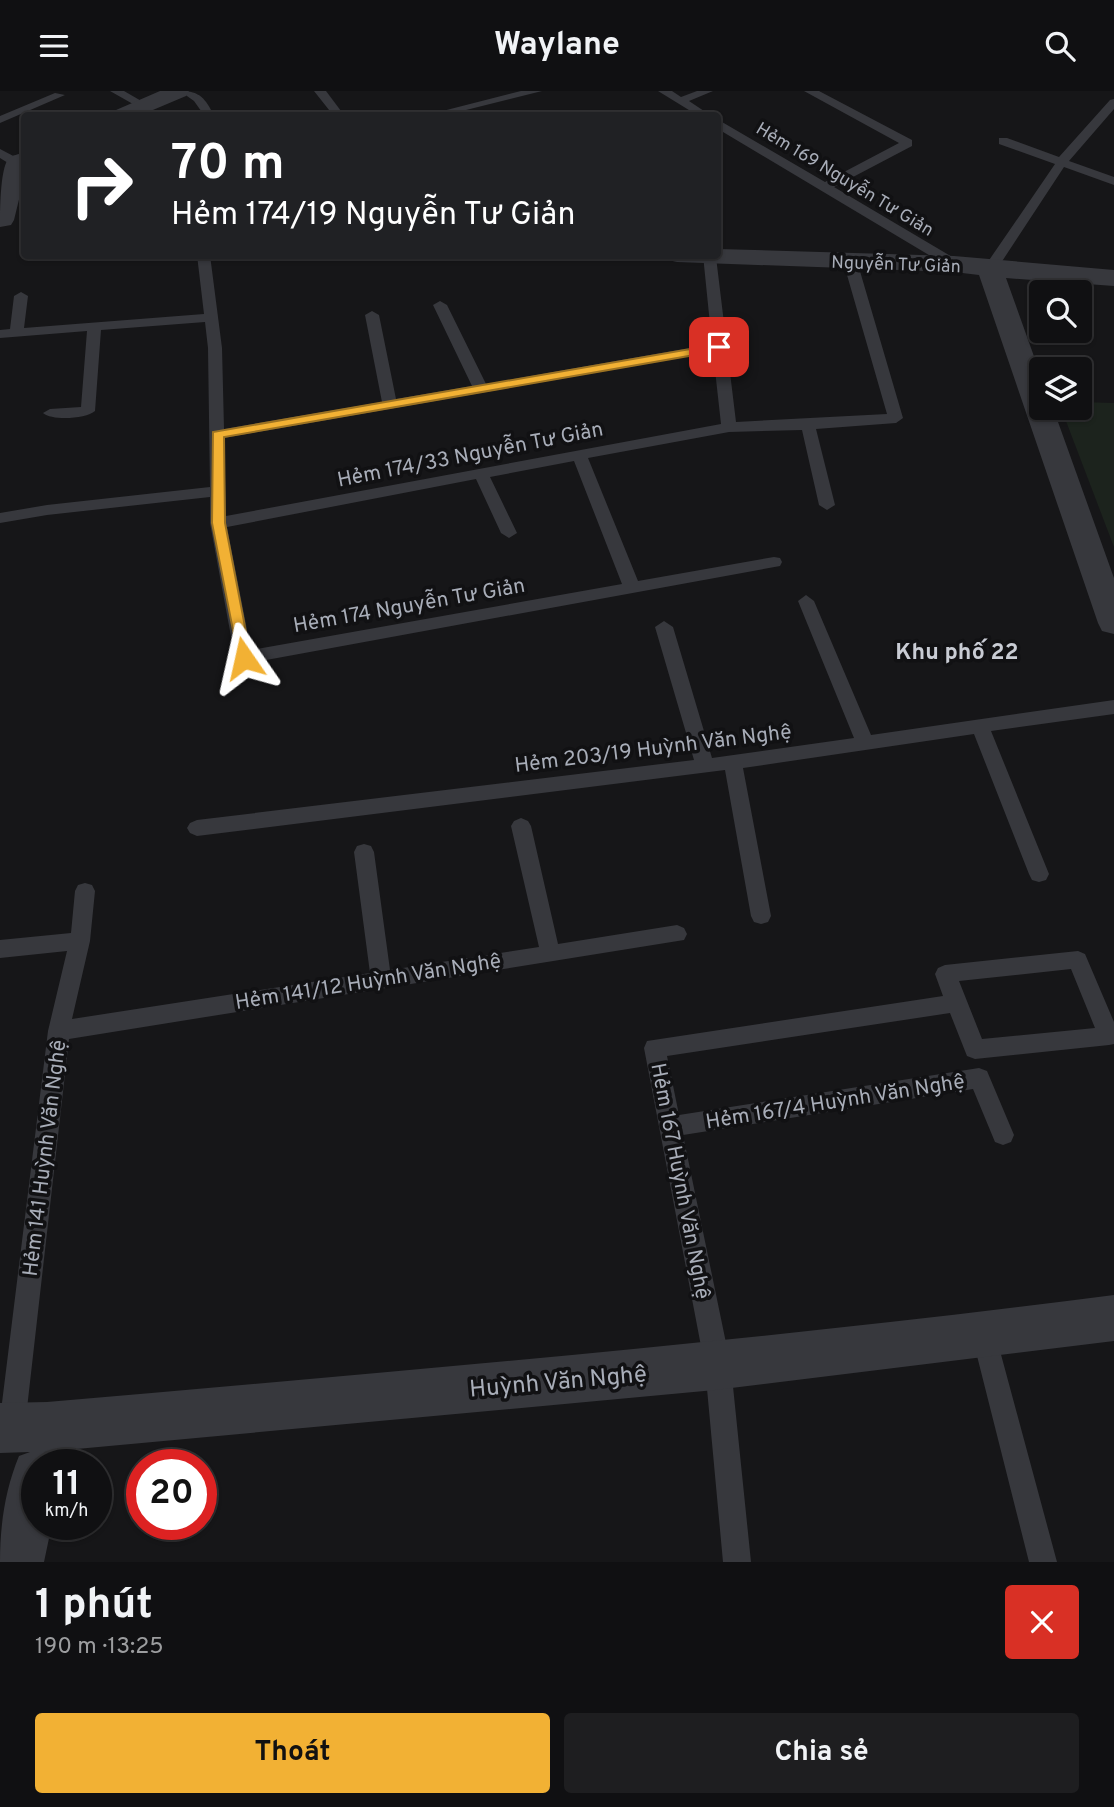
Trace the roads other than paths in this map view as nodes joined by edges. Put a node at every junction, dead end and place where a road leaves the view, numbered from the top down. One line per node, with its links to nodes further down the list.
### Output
1 (116, 91): 12 (lane)
2 (178, 91): 12 (street)
3 (186, 91): 13 (lane)
4 (320, 91): 14 (lane)
5 (536, 91): 15 (lane)
6 (664, 91): 10 (lane)
7 (707, 91): 10 (lane)
8 (810, 91): 23 (lane)
9 (59, 95): 17 (lane)
10 (680, 101): 16 (lane)
11 (1114, 102): 21 (lane)
12 (134, 111)
13 (207, 112)
14 (337, 112)
15 (446, 112)
16 (699, 112)
17 (0, 120)
18 (724, 133): 23 (lane, Hẻm 169 Nguyễn Tư Giản)
19 (1003, 141): 21 (lane)
20 (14, 159): 24 (street)
21 (1063, 160): 22 (lane); 30 (lane)
22 (1114, 181)
23 (825, 187): 29 (lane, Hẻm 169 Nguyễn Tư Giản)
24 (9, 221)
25 (721, 257): 28 (street, Nguyễn Tư Giản)
26 (204, 259): 35 (lane, Hẻm 174 Nguyễn Tư Giản)
27 (709, 259): 39 (lane)
28 (850, 261): 29 (street, Nguyễn Tư Giản); 43 (lane, Hẻm 174/33 Nguyễn Tư Giản)
29 (954, 264): 30 (street, Nguyễn Tư Giản)
30 (990, 269): 31 (street, Nguyễn Tư Giản); 56 (street)
31 (1114, 278)
32 (21, 296): 37 (lane)
33 (440, 305): 40 (lane)
34 (372, 316): 41 (lane)
35 (212, 317): 36 (lane); 45 (lane, Hẻm 174 Nguyễn Tư Giản)
36 (94, 327): 37 (lane); 42 (lane)
37 (16, 333): 38 (lane)
38 (0, 334)
39 (719, 347): 40 (lane); 44 (lane)
40 (481, 389): 41 (lane)
41 (390, 405): 45 (lane)
42 (50, 413)
43 (808, 425): 44 (lane, Hẻm 174/33 Nguyễn Tư Giản); 49 (lane)
44 (729, 427): 46 (lane, Hẻm 174/33 Nguyễn Tư Giản)
45 (217, 435): 48 (lane, Hẻm 174 Nguyễn Tư Giản)
46 (579, 455): 47 (lane, Hẻm 174/33 Nguyễn Tư Giản); 54 (lane)
47 (481, 473): 51 (lane, Hẻm 174/33 Nguyễn Tư Giản); 52 (lane)
48 (219, 491): 50 (lane); 51 (lane, Hẻm 174 Nguyễn Tư Giản)
49 (827, 505)
50 (0, 518)
51 (218, 523): 54 (lane, Hẻm 174 Nguyễn Tư Giản)
52 (509, 533)
53 (774, 562): 54 (lane, Hẻm 174 Nguyễn Tư Giản)
54 (632, 588)
55 (806, 601): 60 (lane)
56 (1114, 623)
57 (664, 627): 62 (lane)
58 (1114, 707): 59 (lane, Hẻm 203/19 Huỳnh Văn Nghệ)
59 (980, 726): 60 (lane, Hẻm 203/19 Huỳnh Văn Nghệ); 66 (lane)
60 (865, 743): 61 (lane, Hẻm 203/19 Huỳnh Văn Nghệ)
61 (733, 762): 62 (lane, Hẻm 203/19 Huỳnh Văn Nghệ); 68 (lane)
62 (705, 766): 64 (lane, Hẻm 203/19 Huỳnh Văn Nghệ)
63 (521, 826): 72 (lane)
64 (197, 828)
65 (364, 852): 73 (lane)
66 (1039, 874)
67 (85, 891): 70 (lane, Hẻm 141 Huỳnh Văn Nghệ)
68 (761, 916)
69 (677, 934): 72 (lane, Hẻm 141/12 Huỳnh Văn Nghệ)
70 (80, 941): 71 (lane); 75 (lane, Hẻm 141 Huỳnh Văn Nghệ)
71 (0, 949)
72 (550, 952): 73 (lane, Hẻm 141/12 Huỳnh Văn Nghệ)
73 (380, 979): 75 (lane, Hẻm 141/12 Huỳnh Văn Nghệ)
74 (957, 1003): 74 (lane); 76 (lane, Hẻm 167 Huỳnh Văn Nghệ)
75 (60, 1031): 81 (lane, Hẻm 141 Huỳnh Văn Nghệ)
76 (672, 1126): 77 (lane, Hẻm 167/4 Huỳnh Văn Nghệ); 80 (lane, Hẻm 167 Huỳnh Văn Nghệ)
77 (1003, 1135)
78 (1114, 1318): 79 (street, Huỳnh Văn Nghệ)
79 (984, 1336): 80 (street, Huỳnh Văn Nghệ); 84 (lane)
80 (718, 1367): 81 (street, Huỳnh Văn Nghệ); 83 (lane, Hẻm 167 Huỳnh Văn Nghệ)
81 (27, 1444): 82 (street)
82 (18, 1562)
83 (737, 1562)
84 (1043, 1562)

